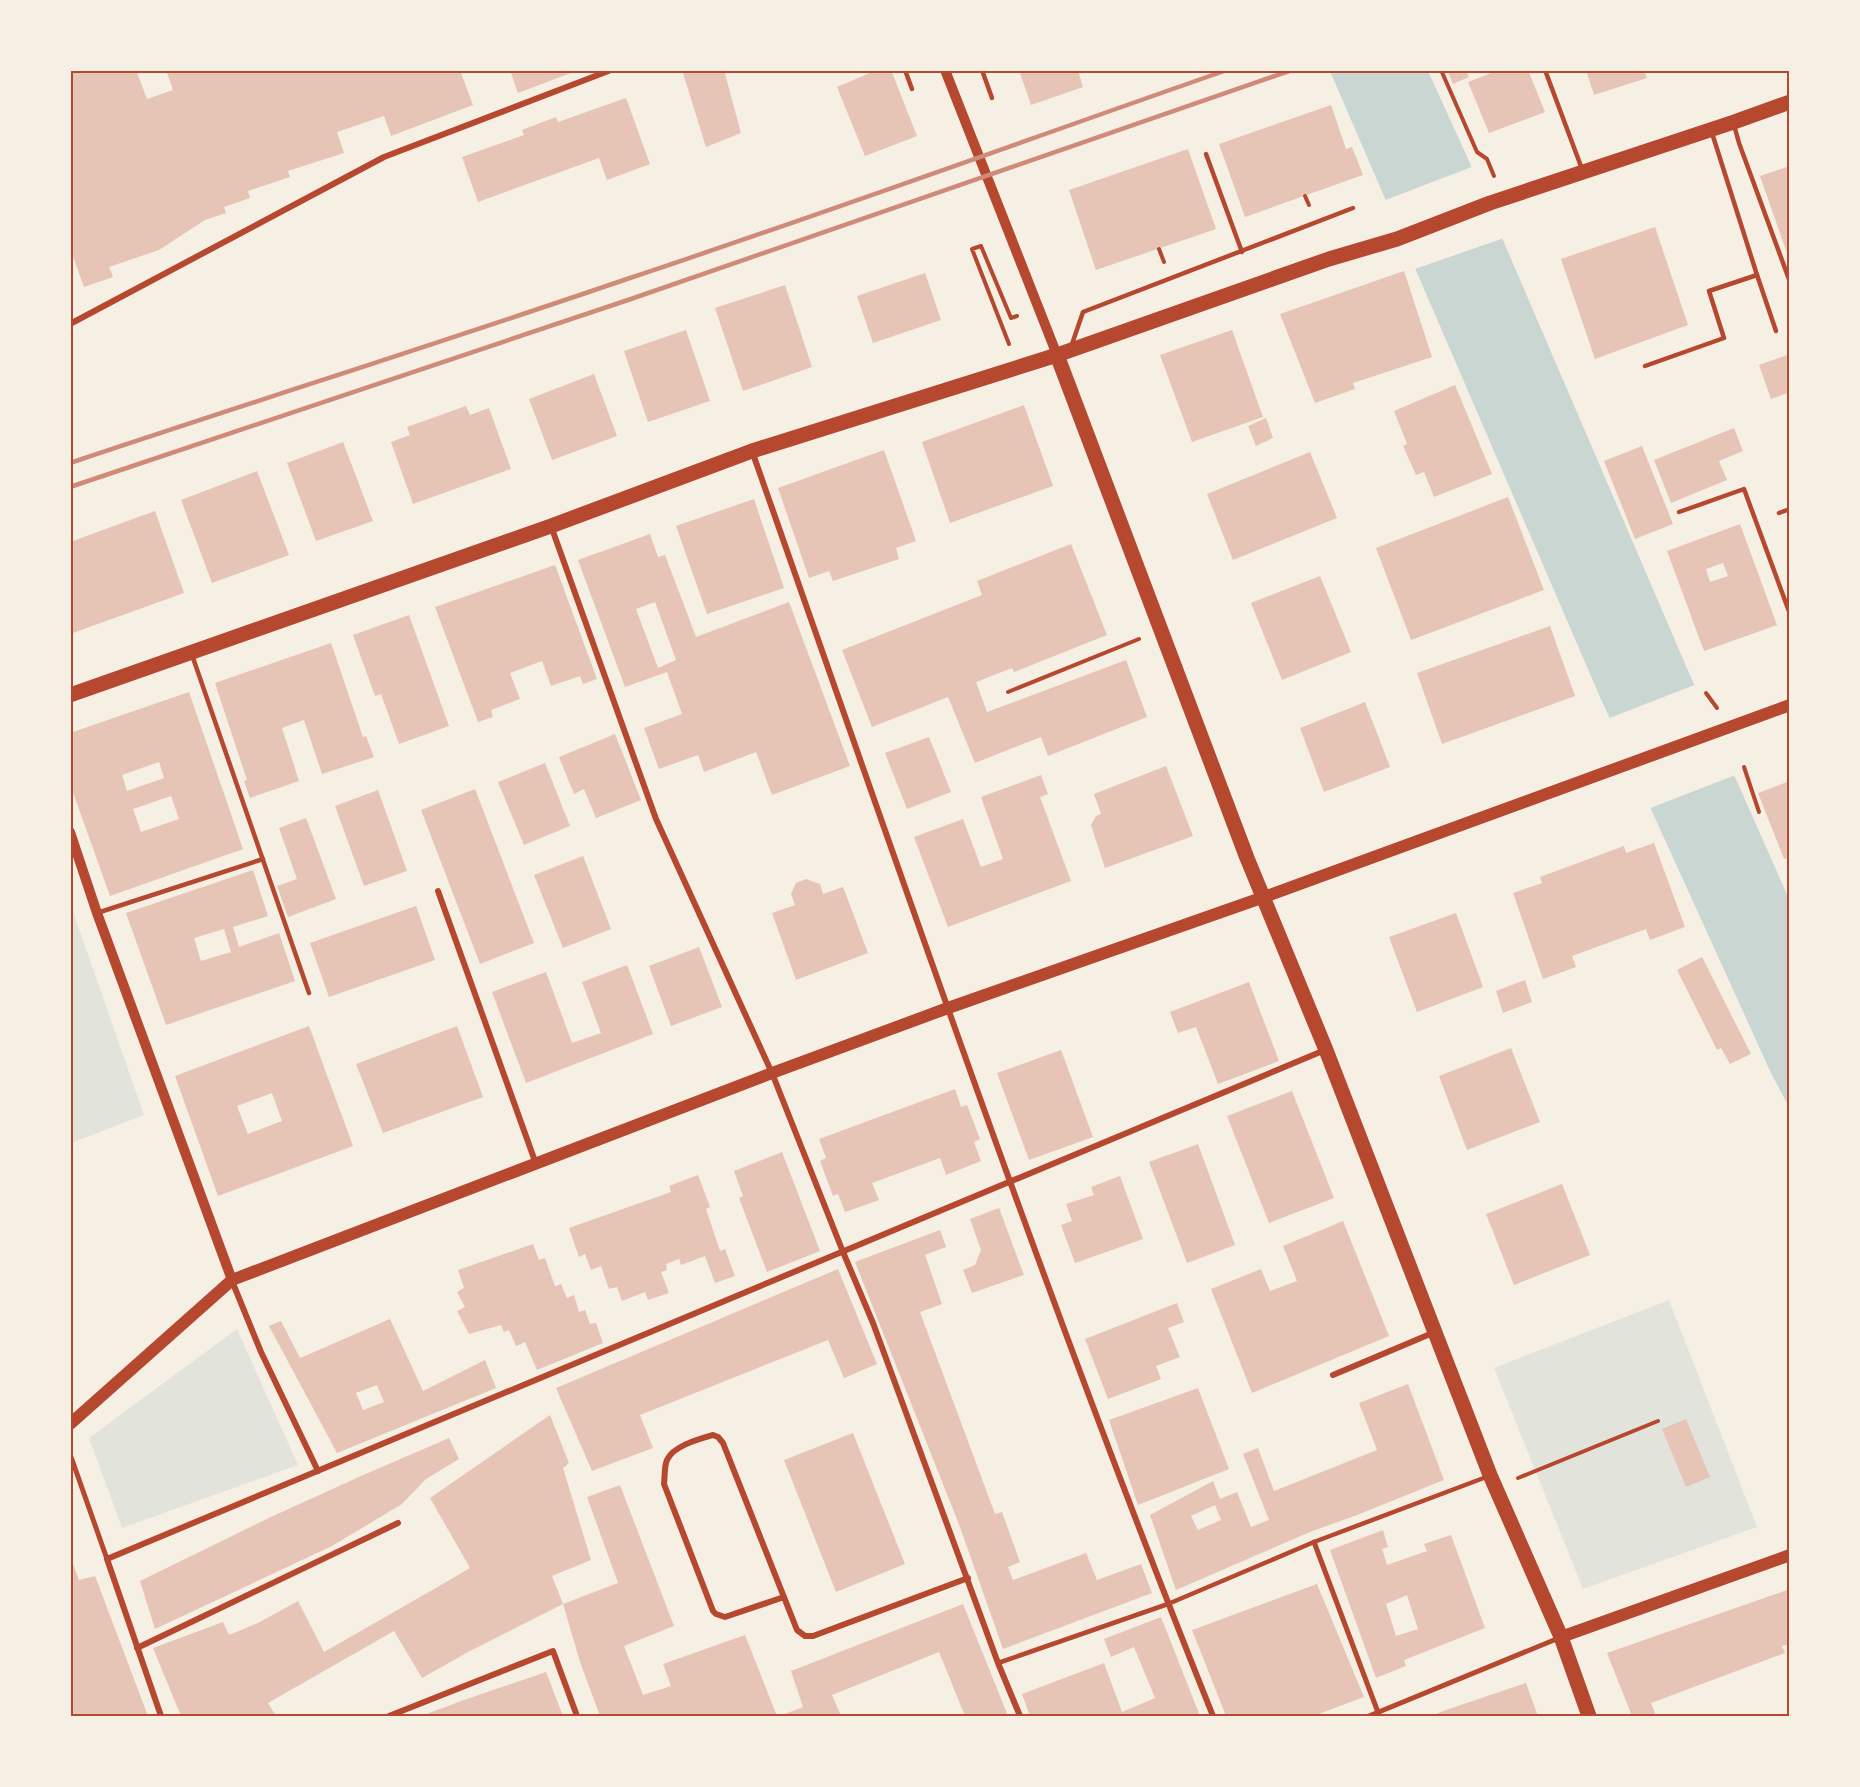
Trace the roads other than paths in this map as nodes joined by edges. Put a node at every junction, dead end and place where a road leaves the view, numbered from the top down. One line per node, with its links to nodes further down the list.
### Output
1 (611, 70): 17 (street)
2 (905, 70): 6 (lane)
3 (945, 70): 19 (street)
4 (982, 70): 7 (lane)
5 (1545, 70): 12 (lane)
6 (912, 89)
7 (992, 98)
8 (1790, 102): 9 (main road)
9 (1734, 122): 10 (main road); 16 (lane)
10 (1711, 130): 12 (main road); 15 (lane)
11 (1206, 154): 14 (lane)
12 (1583, 173): 19 (main road)
13 (1353, 208): 14 (lane)
14 (1242, 252): 19 (lane)
15 (1757, 275): 18 (lane); 20 (lane)
16 (1790, 282)
17 (70, 324)
18 (1776, 331)
19 (1064, 352): 21 (main road); 33 (main road)
20 (1645, 366)
21 (752, 451): 25 (main road); 36 (street)
22 (1790, 509): 24 (lane)
23 (1679, 512): 26 (lane)
24 (1779, 513)
25 (551, 526): 27 (main road); 38 (street)
26 (1790, 614)
27 (191, 653): 28 (main road); 31 (lane)
28 (70, 695)
29 (1790, 705): 33 (main road)
30 (70, 832): 34 (street)
31 (263, 859): 34 (lane); 35 (lane)
32 (438, 891): 39 (street)
33 (1264, 897): 36 (main road); 37 (main road)
34 (97, 913): 42 (street)
35 (309, 993)
36 (948, 1008): 38 (main road); 40 (street)
37 (1326, 1050): 40 (street); 43 (main road)
38 (772, 1072): 39 (main road); 41 (street)
39 (536, 1164): 42 (main road)
40 (1010, 1182): 41 (street); 55 (street)
41 (843, 1252): 47 (street); 53 (street)
42 (232, 1280): 45 (main road); 47 (street)
43 (1436, 1332): 44 (street); 48 (main road)
44 (1333, 1375)
45 (70, 1424)
46 (70, 1454): 52 (street)
47 (318, 1471): 52 (street)
48 (1493, 1481): 50 (lane); 56 (main road)
49 (398, 1523): 57 (street)
50 (1314, 1542): 55 (lane); 59 (street)
51 (1790, 1555): 56 (main road)
52 (106, 1559): 57 (street)
53 (968, 1578): 54 (street); 58 (street)
54 (784, 1597): 54 (street)
55 (1168, 1604): 58 (lane); 64 (street)
56 (1561, 1637): 59 (street); 66 (main road)
57 (137, 1648): 60 (street)
58 (998, 1663): 63 (street)
59 (1379, 1715): 65 (street)
60 (161, 1716)
61 (389, 1716): 62 (street)
62 (576, 1716)
63 (1020, 1716)
64 (1213, 1716)
65 (1369, 1716)
66 (1589, 1716)

